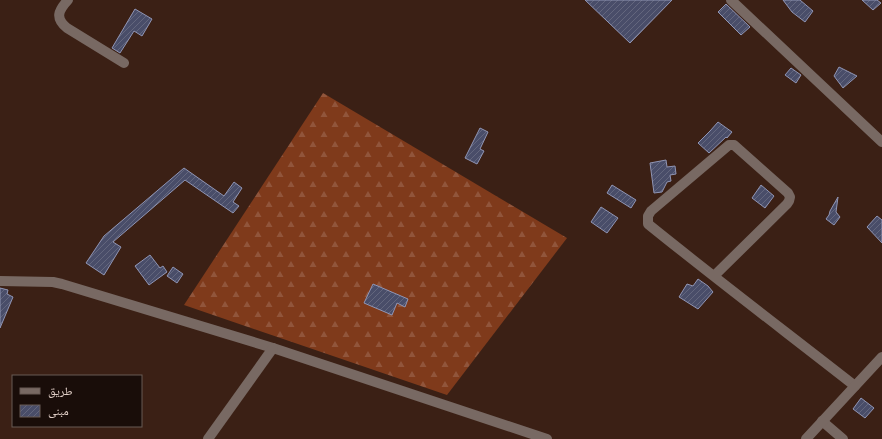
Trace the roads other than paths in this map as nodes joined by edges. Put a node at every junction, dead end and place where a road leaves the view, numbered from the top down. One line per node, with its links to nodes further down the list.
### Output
1 (68, 0): 3 (street)
2 (731, 0): 4 (street)
3 (124, 62)
4 (882, 142)
5 (714, 276): 5 (street); 9 (street)
6 (0, 281): 7 (street)
7 (273, 348): 11 (street); 12 (street)
8 (882, 357): 9 (street)
9 (855, 386): 10 (street)
10 (822, 421): 13 (street); 14 (street)
11 (208, 439)
12 (547, 439)
13 (806, 439)
14 (843, 439)

